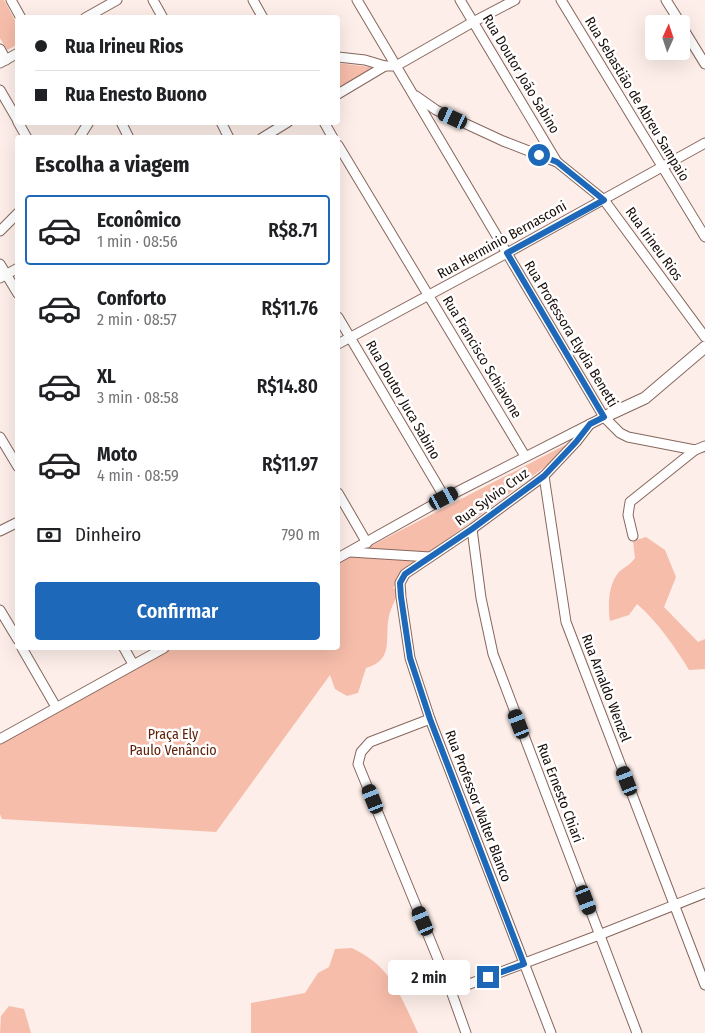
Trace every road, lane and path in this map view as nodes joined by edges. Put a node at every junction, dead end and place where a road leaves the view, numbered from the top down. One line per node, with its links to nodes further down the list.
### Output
1 (11, 0): 10 (street)
2 (117, 0): 11 (street)
3 (153, 0): 12 (street)
4 (253, 0): 13 (street)
5 (357, 0): 23 (street, Rua Professora Elydia Benetti)
6 (460, 0): 15 (street, Rua Doutor João Sabino)
7 (515, 0): 15 (street)
8 (561, 0): 33 (street, Rua Sebastião de Abreu Sampaio)
9 (666, 0): 14 (street)
10 (19, 15)
11 (90, 15)
12 (160, 15)
13 (261, 15)
14 (675, 15)
15 (473, 22): 23 (street); 32 (street, Rua Doutor João Sabino)
16 (690, 39): 21 (street)
17 (0, 50): 20 (street)
18 (15, 55): 20 (street)
19 (340, 57): 22 (street)
20 (3, 61)
21 (705, 64)
22 (385, 66): 23 (street); 25 (street)
23 (396, 66): 26 (street, Rua Professora Elydia Benetti)
24 (0, 90): 27 (street)
25 (340, 93)
26 (413, 94): 32 (street, Rua Irineu Rios); 38 (street, Rua Professora Elydia Benetti)
27 (15, 117)
28 (283, 125): 29 (street)
29 (267, 135)
30 (705, 143): 33 (street, Rua Herminio Bernasconi)
31 (340, 148): 43 (street, Rua Francisco Schiavone)
32 (557, 162): 34 (street, Rua Irineu Rios)
33 (661, 167): 34 (street, Rua Herminio Bernasconi); 37 (street, Rua Sebastião de Abreu Sampaio)
34 (604, 200): 38 (street, Rua Herminio Bernasconi); 45 (street, Rua Irineu Rios)
35 (15, 216): 36 (street)
36 (0, 231)
37 (705, 237)
38 (507, 253): 43 (street, Rua Herminio Bernasconi); 49 (street, Rua Professora Elydia Benetti)
39 (0, 264): 41 (street)
40 (15, 270): 41 (street)
41 (3, 276): 42 (street)
42 (15, 290)
43 (428, 295): 46 (street, Rua Herminio Bernasconi); 54 (street, Rua Francisco Schiavone)
44 (340, 320): 46 (street, Rua Doutor Juca Sabino)
45 (705, 337)
46 (350, 338): 47 (street, Rua Herminio Bernasconi); 58 (street, Rua Doutor Juca Sabino)
47 (340, 343)
48 (705, 347): 49 (street)
49 (604, 417): 50 (street); 53 (street, Rua Professora Elydia Benetti)
50 (590, 424): 54 (street); 56 (street, Rua Sylvio Cruz)
51 (0, 436): 55 (street)
52 (705, 446): 53 (street)
53 (695, 450): 62 (street)
54 (525, 456): 58 (street)
55 (15, 462)
56 (544, 476): 60 (street, Rua Sylvio Cruz); 78 (street, Rua Arnaldo Wenzel)
57 (340, 496): 63 (street)
58 (444, 498): 63 (street)
59 (15, 524): 61 (street)
60 (472, 529): 65 (street, Rua Sylvio Cruz); 79 (street, Rua Ernesto Chiari)
61 (0, 531)
62 (633, 536)
63 (367, 543): 64 (street)
64 (350, 552): 65 (street); 66 (street)
65 (430, 556): 67 (street, Rua Sylvio Cruz)
66 (340, 557)
67 (400, 583): 75 (street, Rua Professor Walter Blanco)
68 (0, 610): 69 (street)
69 (15, 635)
70 (23, 650): 74 (street)
71 (125, 650): 73 (street)
72 (160, 650): 73 (street)
73 (133, 664): 74 (street)
74 (56, 707): 76 (street)
75 (430, 719): 80 (street, Rua Professor Walter Blanco); 82 (street)
76 (0, 739)
77 (705, 893): 78 (street)
78 (674, 905): 79 (street); 81 (street, Rua Arnaldo Wenzel)
79 (599, 935): 80 (street); 85 (street, Rua Ernesto Chiari)
80 (524, 964): 82 (street); 84 (street, Rua Professor Walter Blanco)
81 (705, 985)
82 (451, 991): 83 (street)
83 (466, 1033)
84 (551, 1033)
85 (637, 1033)

